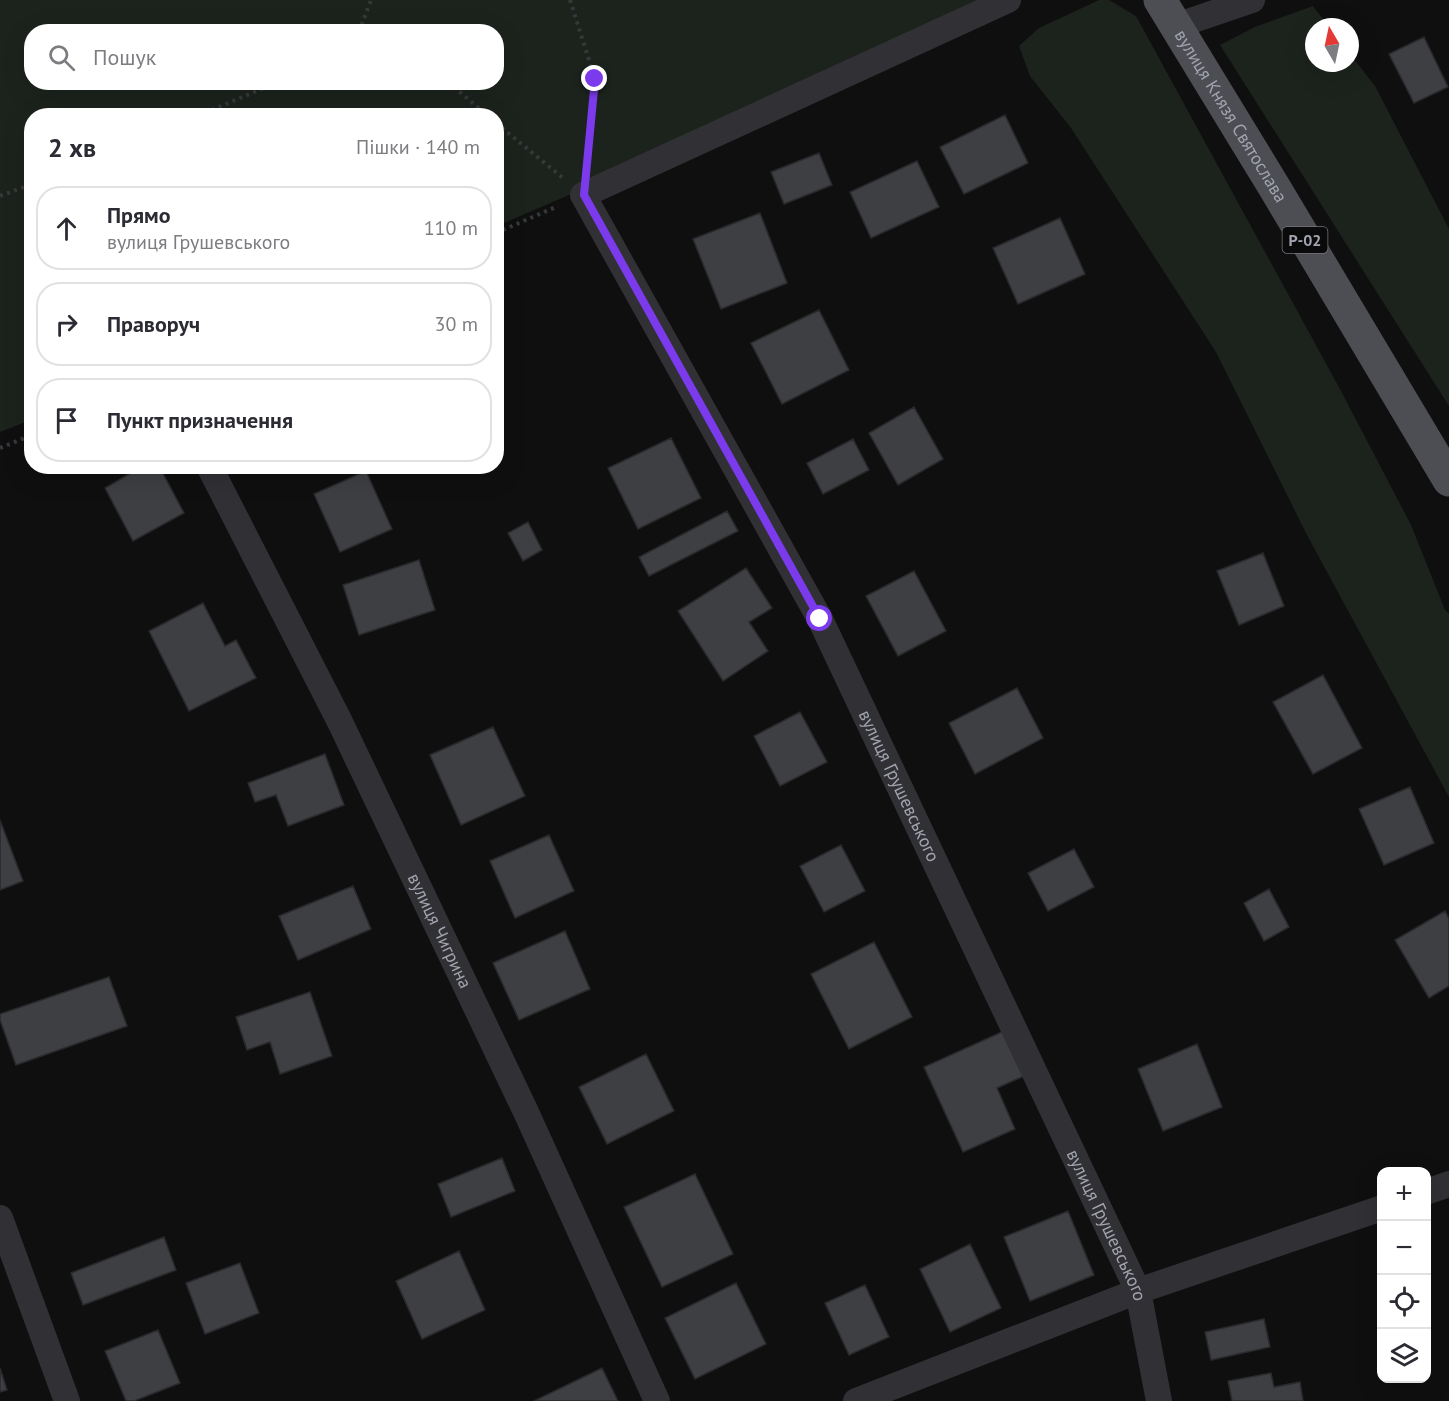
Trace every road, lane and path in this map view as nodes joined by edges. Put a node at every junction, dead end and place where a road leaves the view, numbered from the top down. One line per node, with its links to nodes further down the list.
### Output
1 (371, 0): 6 (path)
2 (570, 0): 13 (path)
3 (1008, 0): 13 (street)
4 (1252, 0): 5 (street)
5 (1168, 13): 19 (main road, вулиця Князя Святослава / Р-02)
6 (362, 24)
7 (259, 90): 9 (path)
8 (457, 90): 10 (path)
9 (217, 108)
10 (479, 108)
11 (504, 130): 13 (path)
12 (24, 187): 14 (path)
13 (584, 195): 15 (path); 24 (street, вулиця Грушевського)
14 (0, 196)
15 (504, 230)
16 (24, 438): 17 (path)
17 (0, 448)
18 (212, 474): 26 (street, вулиця Чигрина)
19 (1449, 480)
20 (1449, 1184): 21 (street)
21 (1431, 1190)
22 (1377, 1210): 24 (street)
23 (0, 1218): 25 (street)
24 (1138, 1291): 27 (street); 28 (street, вулиця Грушевського)
25 (66, 1401)
26 (657, 1401)
27 (856, 1401)
28 (1159, 1401)

